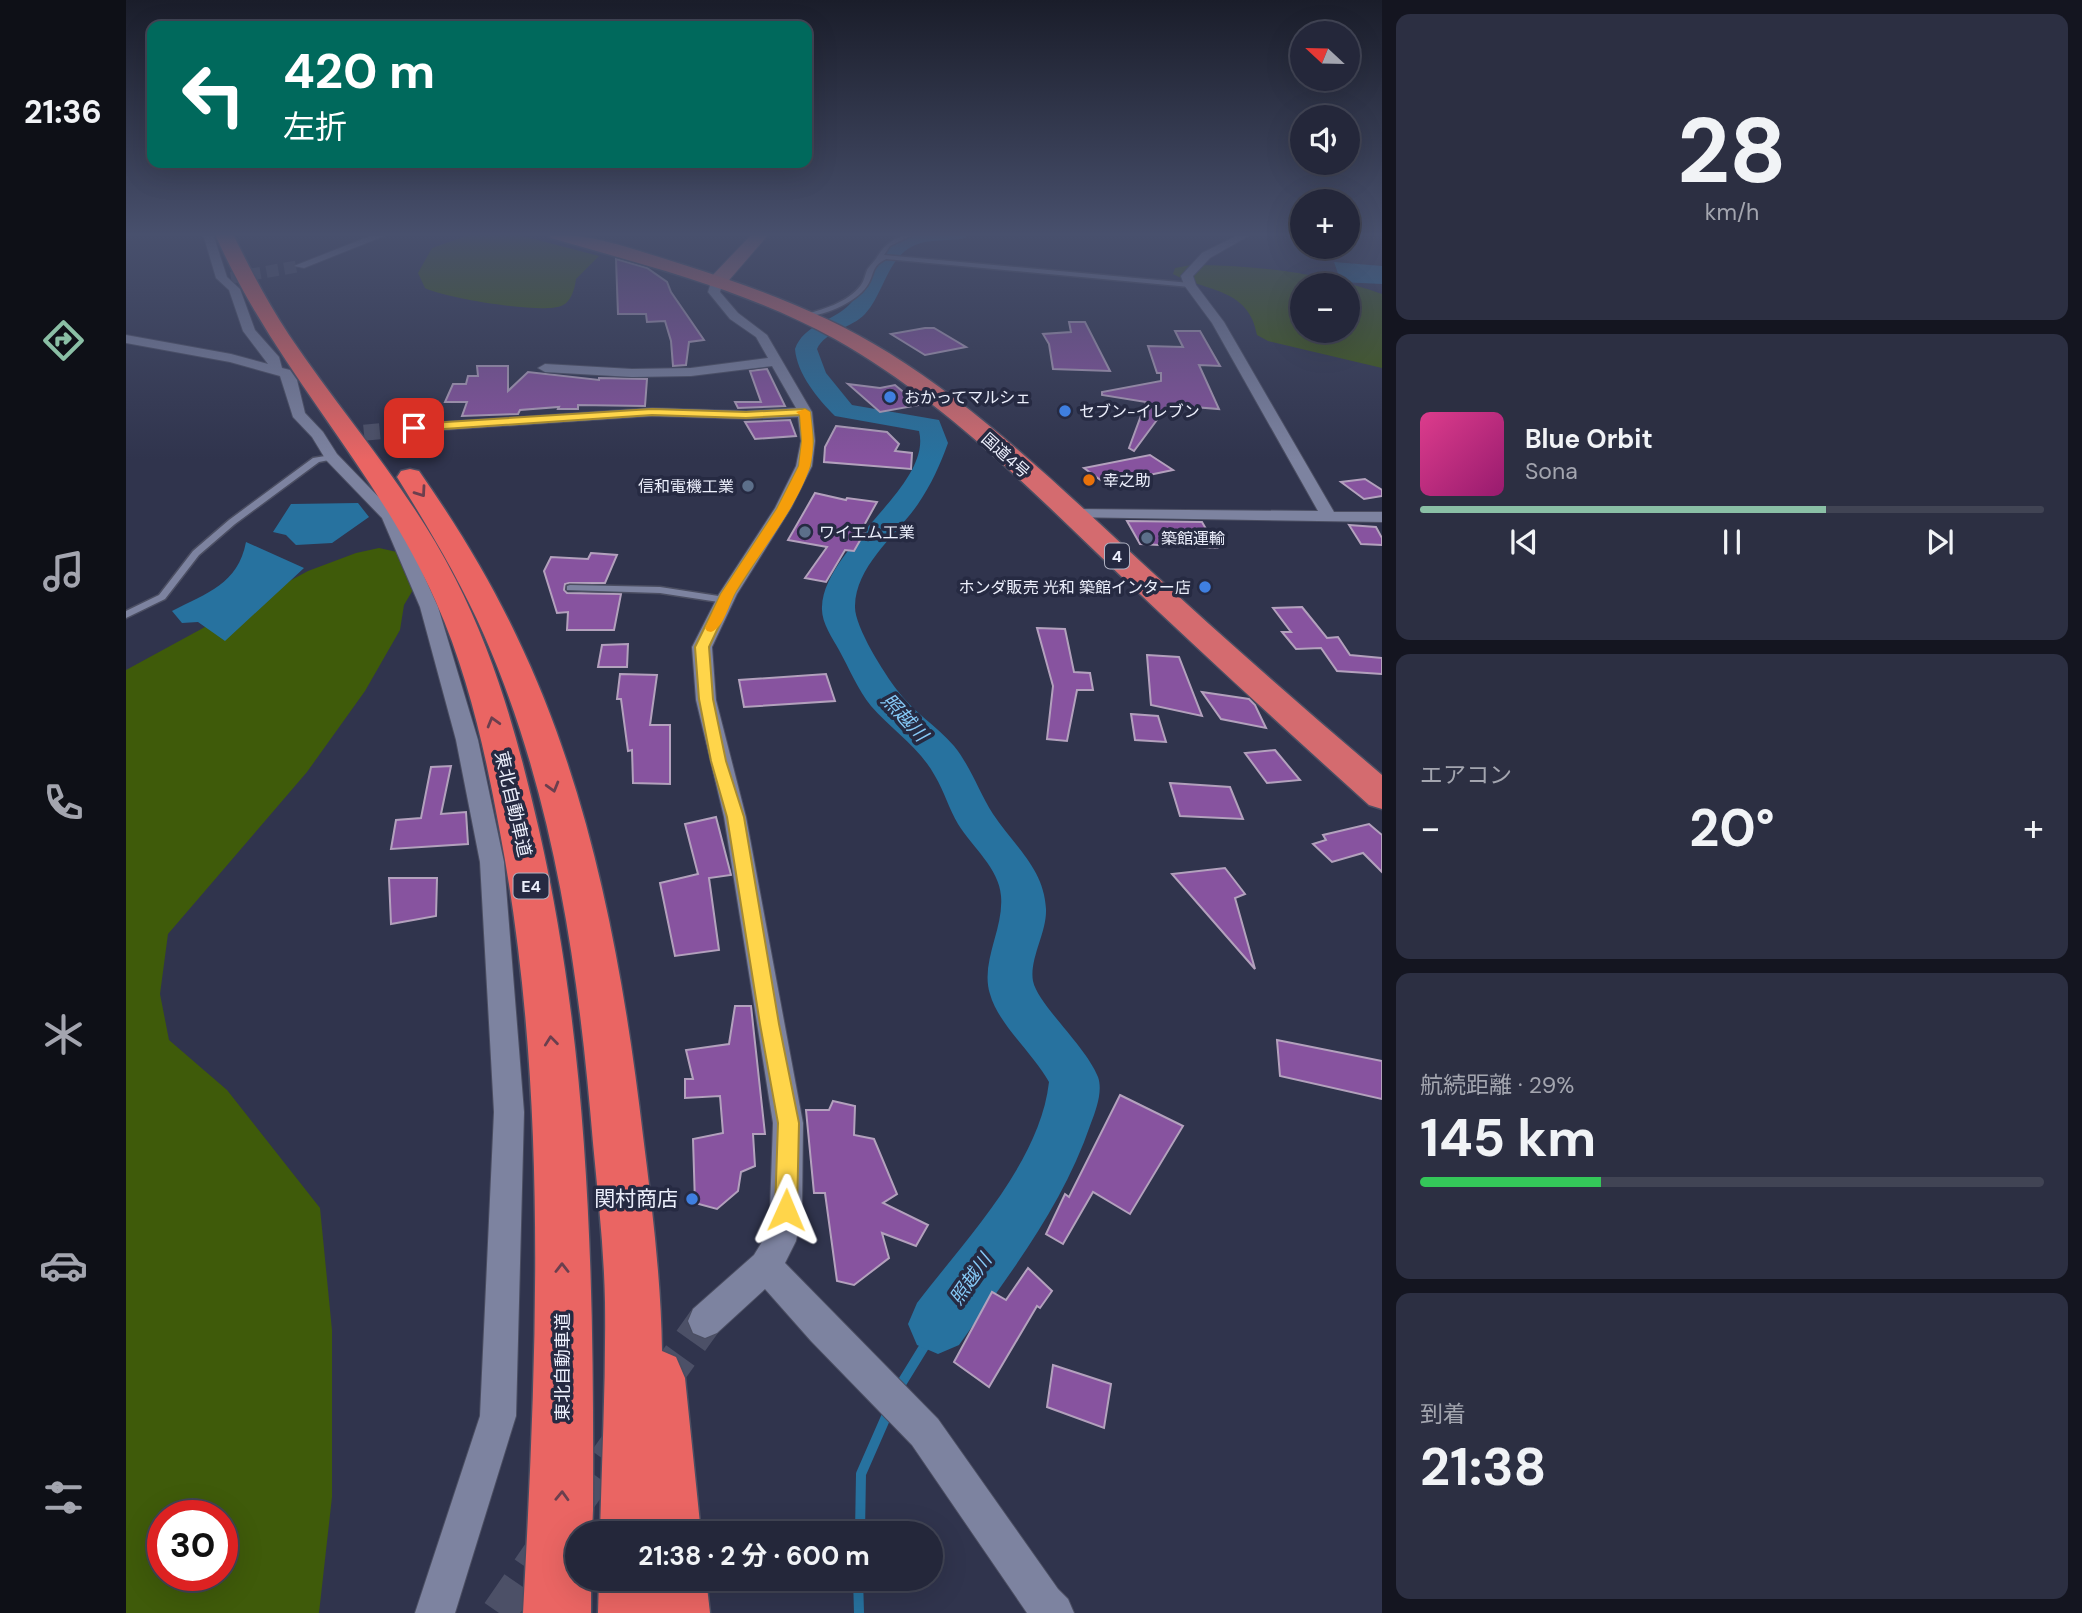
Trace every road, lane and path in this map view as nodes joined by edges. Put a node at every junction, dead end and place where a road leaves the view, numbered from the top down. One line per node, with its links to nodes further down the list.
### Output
1 (241, 309): 12 (street)
2 (264, 309): 31 (highway, 東北自動車道 / E4, one-way to 2)
3 (288, 309): 23 (highway, one-way to 23)
4 (728, 309): 10 (street)
5 (787, 309): 8 (highway, 国道4号 / 4)
6 (834, 309): 8 (lane)
7 (1208, 309): 17 (street)
8 (807, 317): 16 (highway, 国道4号 / 4)
9 (126, 339): 12 (street)
10 (776, 361): 11 (street); 13 (street)
11 (544, 368)
12 (275, 369): 15 (street)
13 (805, 412): 14 (street); 20 (street)
14 (414, 428)
15 (330, 442): 21 (lane); 30 (street)
16 (1072, 514): 17 (street); 22 (highway, 国道4号 / 4)
17 (1328, 515): 18 (street)
18 (1382, 517)
19 (570, 587): 20 (lane)
20 (725, 600): 24 (street)
21 (126, 615)
22 (1382, 796)
23 (615, 1098): 26 (highway); 27 (highway)
24 (766, 1266): 25 (street); 34 (street)
25 (705, 1321)
26 (632, 1521)
27 (668, 1521)
28 (632, 1591): 32 (highway)
29 (674, 1591): 33 (highway)
30 (435, 1613)
31 (557, 1613)
32 (632, 1613)
33 (677, 1613)
34 (1054, 1613)

